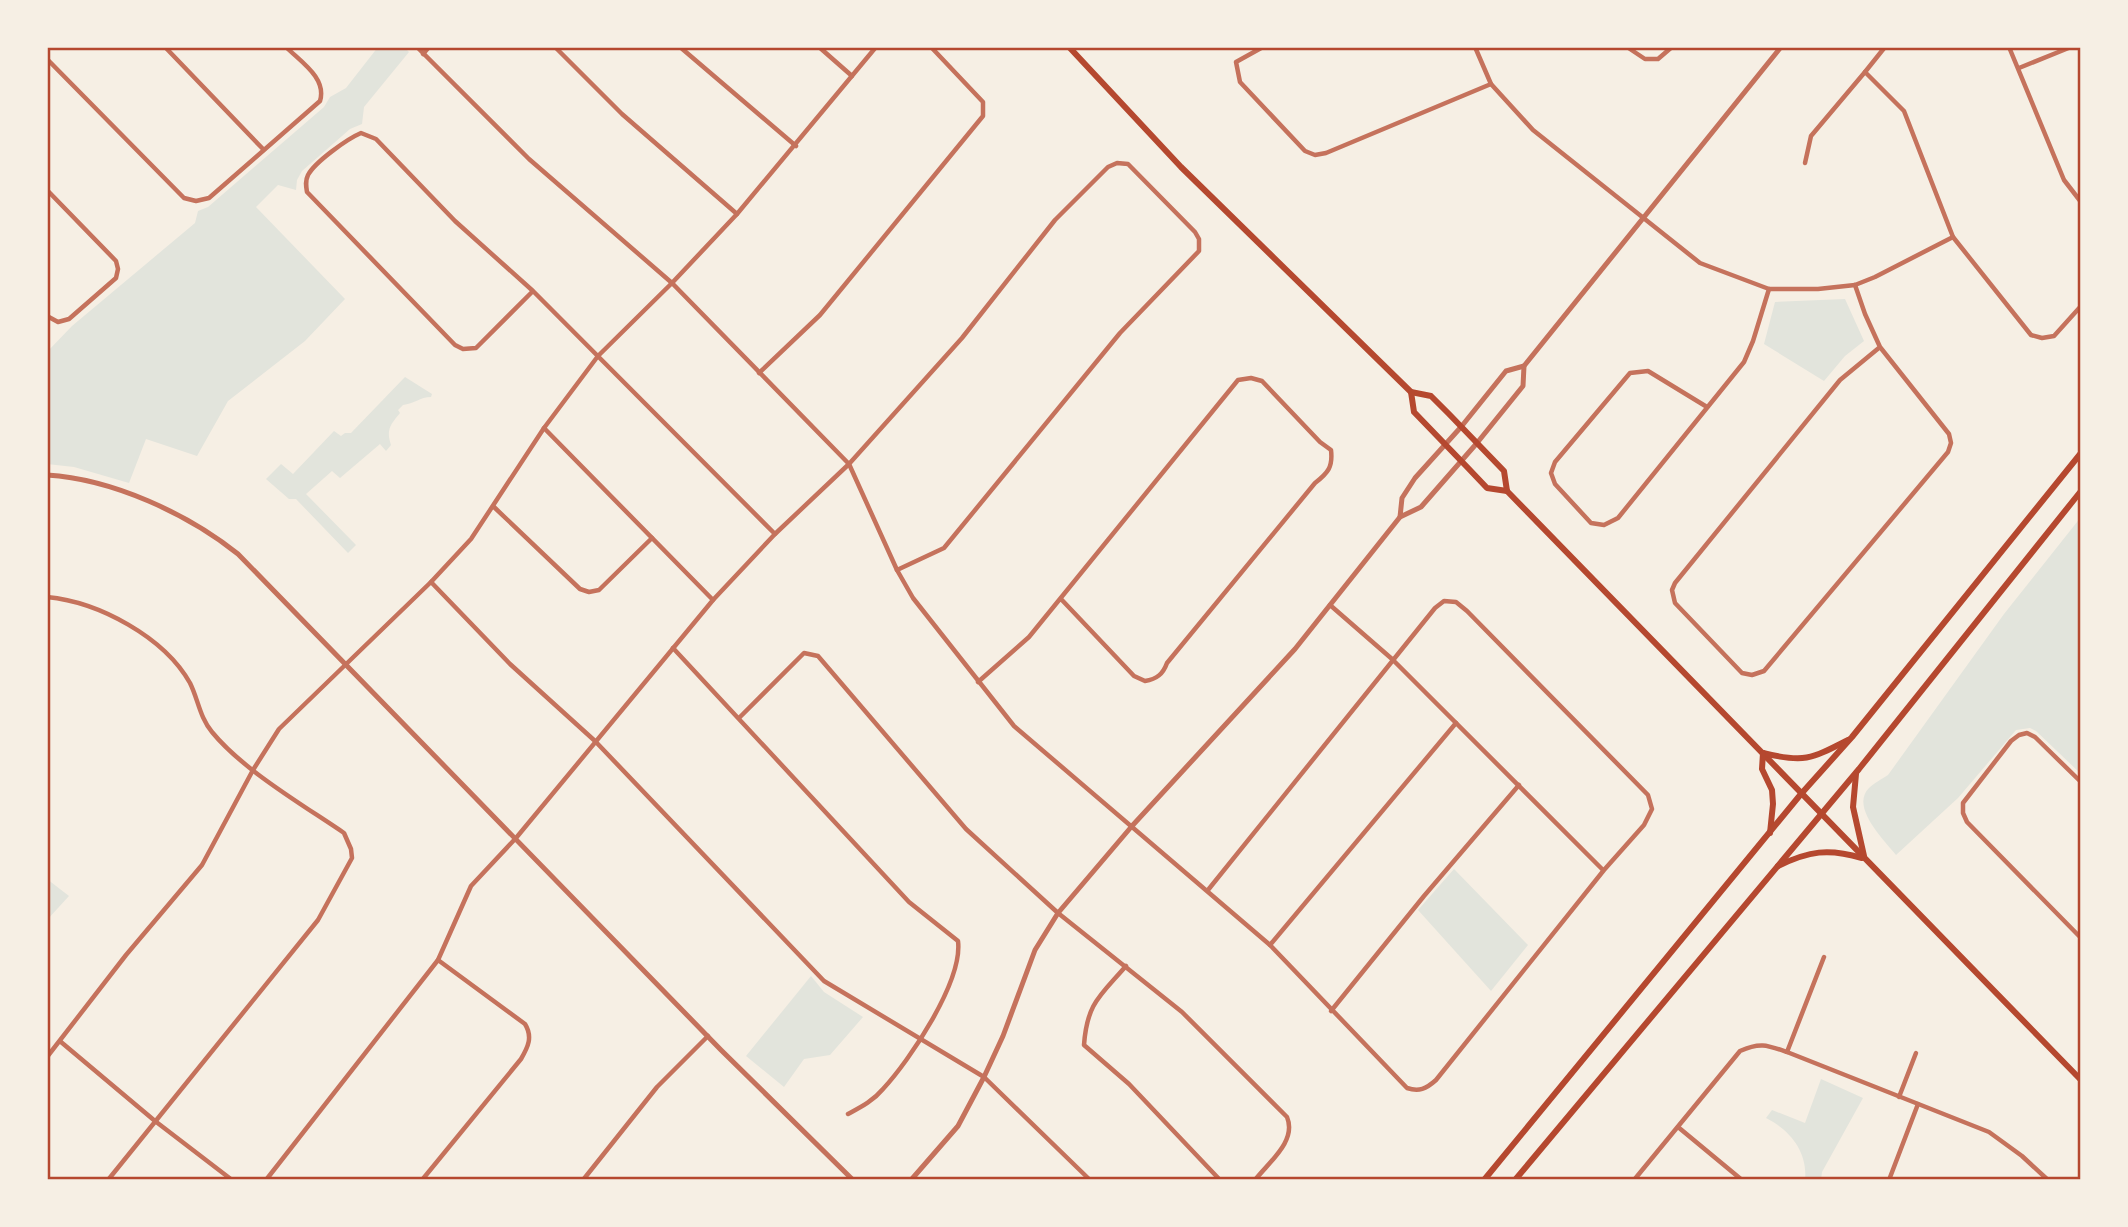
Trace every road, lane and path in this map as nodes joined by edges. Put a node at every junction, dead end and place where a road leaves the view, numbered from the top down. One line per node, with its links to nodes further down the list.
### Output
1 (165, 47): 26 (street)
2 (286, 47): 26 (street)
3 (417, 47): 19 (street)
4 (429, 47): 19 (street)
5 (555, 47): 30 (street)
6 (680, 47): 25 (street)
7 (819, 47): 23 (street)
8 (876, 47): 23 (street)
9 (931, 47): 42 (street)
10 (1069, 47): 43 (main road)
11 (1263, 47): 24 (street)
12 (1475, 47): 24 (street)
13 (1627, 47): 14 (street)
14 (1672, 47)
15 (1781, 47): 31 (street)
16 (1885, 47): 22 (street)
17 (2009, 47): 21 (street)
18 (2071, 47): 21 (street)
19 (423, 54): 33 (street)
20 (47, 58): 26 (street)
21 (2019, 68): 29 (street)
22 (1865, 72): 27 (street); 32 (street)
23 (852, 76): 25 (street)
24 (1491, 84): 31 (street)
25 (796, 146): 30 (street)
26 (263, 149)
27 (1805, 163)
28 (47, 190): 38 (street)
29 (2081, 202)
30 (737, 214): 33 (street)
31 (1644, 218): 35 (street); 41 (street)
32 (1953, 237): 34 (street); 37 (street)
33 (672, 283): 40 (street); 42 (street)
34 (1855, 285): 35 (street); 39 (street)
35 (1769, 289): 44 (street)
36 (533, 291): 36 (street); 40 (street)
37 (2081, 306)
38 (47, 316)
39 (1880, 346): 39 (street)
40 (597, 356): 46 (street); 57 (street)
41 (1524, 366): 45 (street); 47 (street)
42 (759, 373): 51 (street)
43 (1411, 393): 45 (main road); 48 (main road)
44 (1707, 407): 44 (street)
45 (1461, 427): 47 (main road); 48 (street)
46 (544, 428): 55 (street); 58 (street)
47 (1477, 443): 50 (street); 53 (main road)
48 (1446, 445): 50 (main road); 56 (street)
49 (2081, 453): 71 (main road)
50 (1461, 461): 53 (main road); 56 (street)
51 (849, 464): 57 (street); 59 (street); 59 (street)
52 (47, 475): 67 (street)
53 (1507, 491): 73 (main road)
54 (2081, 491): 75 (main road)
55 (494, 507): 58 (street); 60 (street)
56 (1401, 517): 64 (street)
57 (775, 534): 63 (street)
58 (652, 538): 63 (street)
59 (897, 570): 68 (street)
60 (431, 582): 67 (street); 72 (street)
61 (47, 597): 74 (street)
62 (1061, 599): 62 (street); 68 (street)
63 (713, 600): 65 (street)
64 (1330, 605): 66 (street); 80 (street)
65 (673, 648): 69 (street); 72 (street)
66 (1392, 659): 70 (street); 85 (street); 86 (street)
67 (345, 663): 74 (street); 82 (street)
68 (978, 682): 80 (street)
69 (739, 718): 87 (street); 95 (street)
70 (1456, 723): 77 (street); 89 (street)
71 (1852, 737): 73 (main road); 78 (main road)
72 (594, 741): 82 (street); 95 (street)
73 (1763, 753): 78 (main road); 81 (main road)
74 (253, 770): 96 (street); 105 (street)
75 (1857, 772): 79 (main road); 83 (main road)
76 (2081, 782): 88 (street)
77 (1519, 785): 85 (street); 93 (street)
78 (1801, 794): 79 (main road); 81 (main road)
79 (1820, 813): 83 (main road); 84 (main road)
80 (1132, 826): 86 (street); 87 (street)
81 (1770, 833): 117 (main road)
82 (516, 838): 91 (street); 94 (street)
83 (1865, 858): 84 (main road); 101 (main road)
84 (1777, 867): 118 (main road)
85 (1604, 870): 93 (street)
86 (1208, 890): 89 (street)
87 (1058, 913): 92 (street); 100 (street)
88 (2081, 938)
89 (1270, 945): 93 (street)
90 (1825, 957): 97 (street)
91 (438, 960): 110 (street); 111 (street)
92 (1126, 966): 115 (street); 116 (street)
93 (1331, 1011)
94 (708, 1036): 107 (street); 112 (street)
95 (920, 1038): 100 (street); 104 (street)
96 (61, 1042): 99 (street); 105 (street)
97 (1787, 1052): 102 (street); 106 (street)
98 (1916, 1053): 102 (street)
99 (47, 1058)
100 (984, 1077): 113 (street); 114 (street)
101 (2081, 1080)
102 (1899, 1097): 103 (street)
103 (1918, 1104): 121 (street); 122 (street)
104 (848, 1114)
105 (155, 1121): 108 (street); 109 (street)
106 (1678, 1127): 119 (street); 120 (street)
107 (586, 1179)
108 (108, 1180)
109 (232, 1180)
110 (266, 1180)
111 (422, 1180)
112 (853, 1180)
113 (911, 1180)
114 (1090, 1180)
115 (1220, 1180)
116 (1255, 1180)
117 (1484, 1180)
118 (1515, 1180)
119 (1634, 1180)
120 (1742, 1180)
121 (1889, 1180)
122 (2048, 1180)

